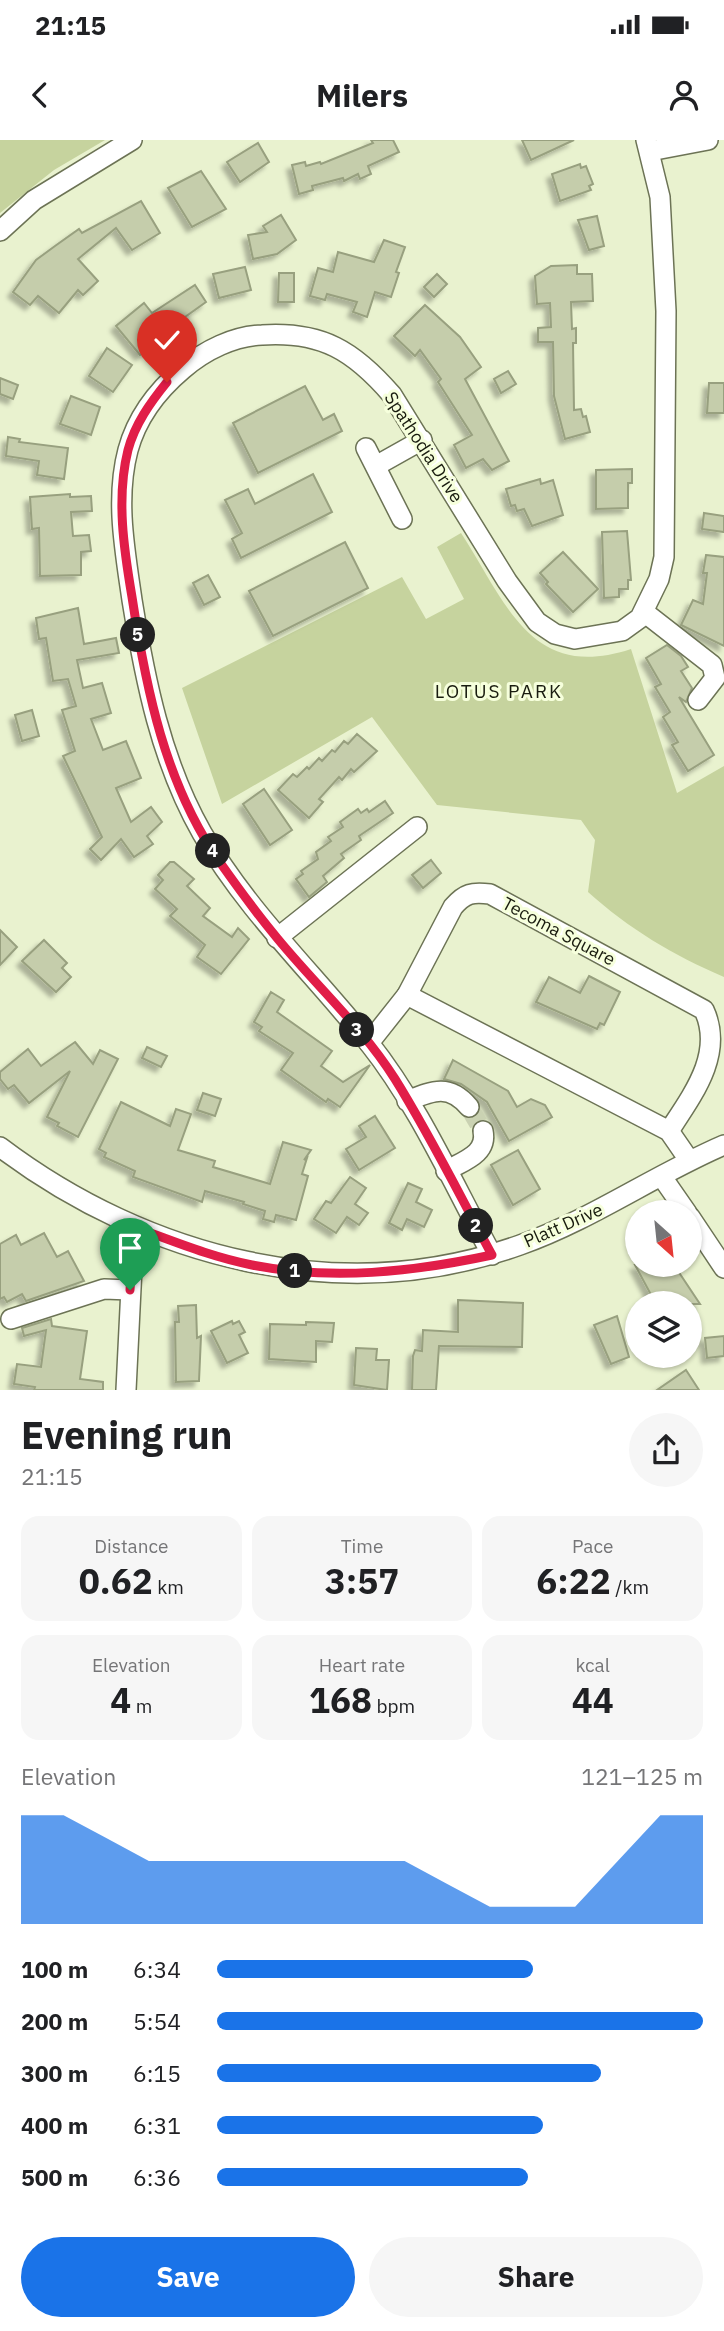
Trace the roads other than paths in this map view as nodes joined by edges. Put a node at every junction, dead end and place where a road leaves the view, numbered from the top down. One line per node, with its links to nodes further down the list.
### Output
1 (132, 140): 4 (street)
2 (708, 140): 3 (street)
3 (648, 146): 9 (street, Spathodia Drive)
4 (0, 231)
5 (422, 440): 7 (street); 9 (street, Spathodia Drive); 12 (street, Spathodia Drive)
6 (366, 448): 7 (street)
7 (378, 469): 8 (street)
8 (402, 519)
9 (643, 612): 10 (street)
10 (698, 700)
11 (417, 827): 12 (street)
12 (277, 938): 14 (street, Spathodia Drive)
13 (407, 995): 14 (street); 17 (street); 17 (street, Tecoma Square)
14 (369, 1043): 15 (street, Spathodia Drive)
15 (407, 1101): 16 (street); 22 (street, Spathodia Drive)
16 (470, 1107)
17 (669, 1130): 21 (street)
18 (483, 1131): 22 (street)
19 (724, 1145): 21 (street, Platt Drive)
20 (0, 1147): 25 (street, Platt Drive)
21 (689, 1160): 23 (street, Platt Drive)
22 (446, 1171): 27 (street, Spathodia Drive)
23 (662, 1177): 24 (street); 27 (street, Platt Drive)
24 (678, 1200)
25 (134, 1227): 27 (street, Platt Drive); 29 (street)
26 (702, 1236): 28 (street)
27 (492, 1255)
28 (724, 1268)
29 (130, 1290): 30 (street); 31 (street)
30 (11, 1319)
31 (126, 1390)

